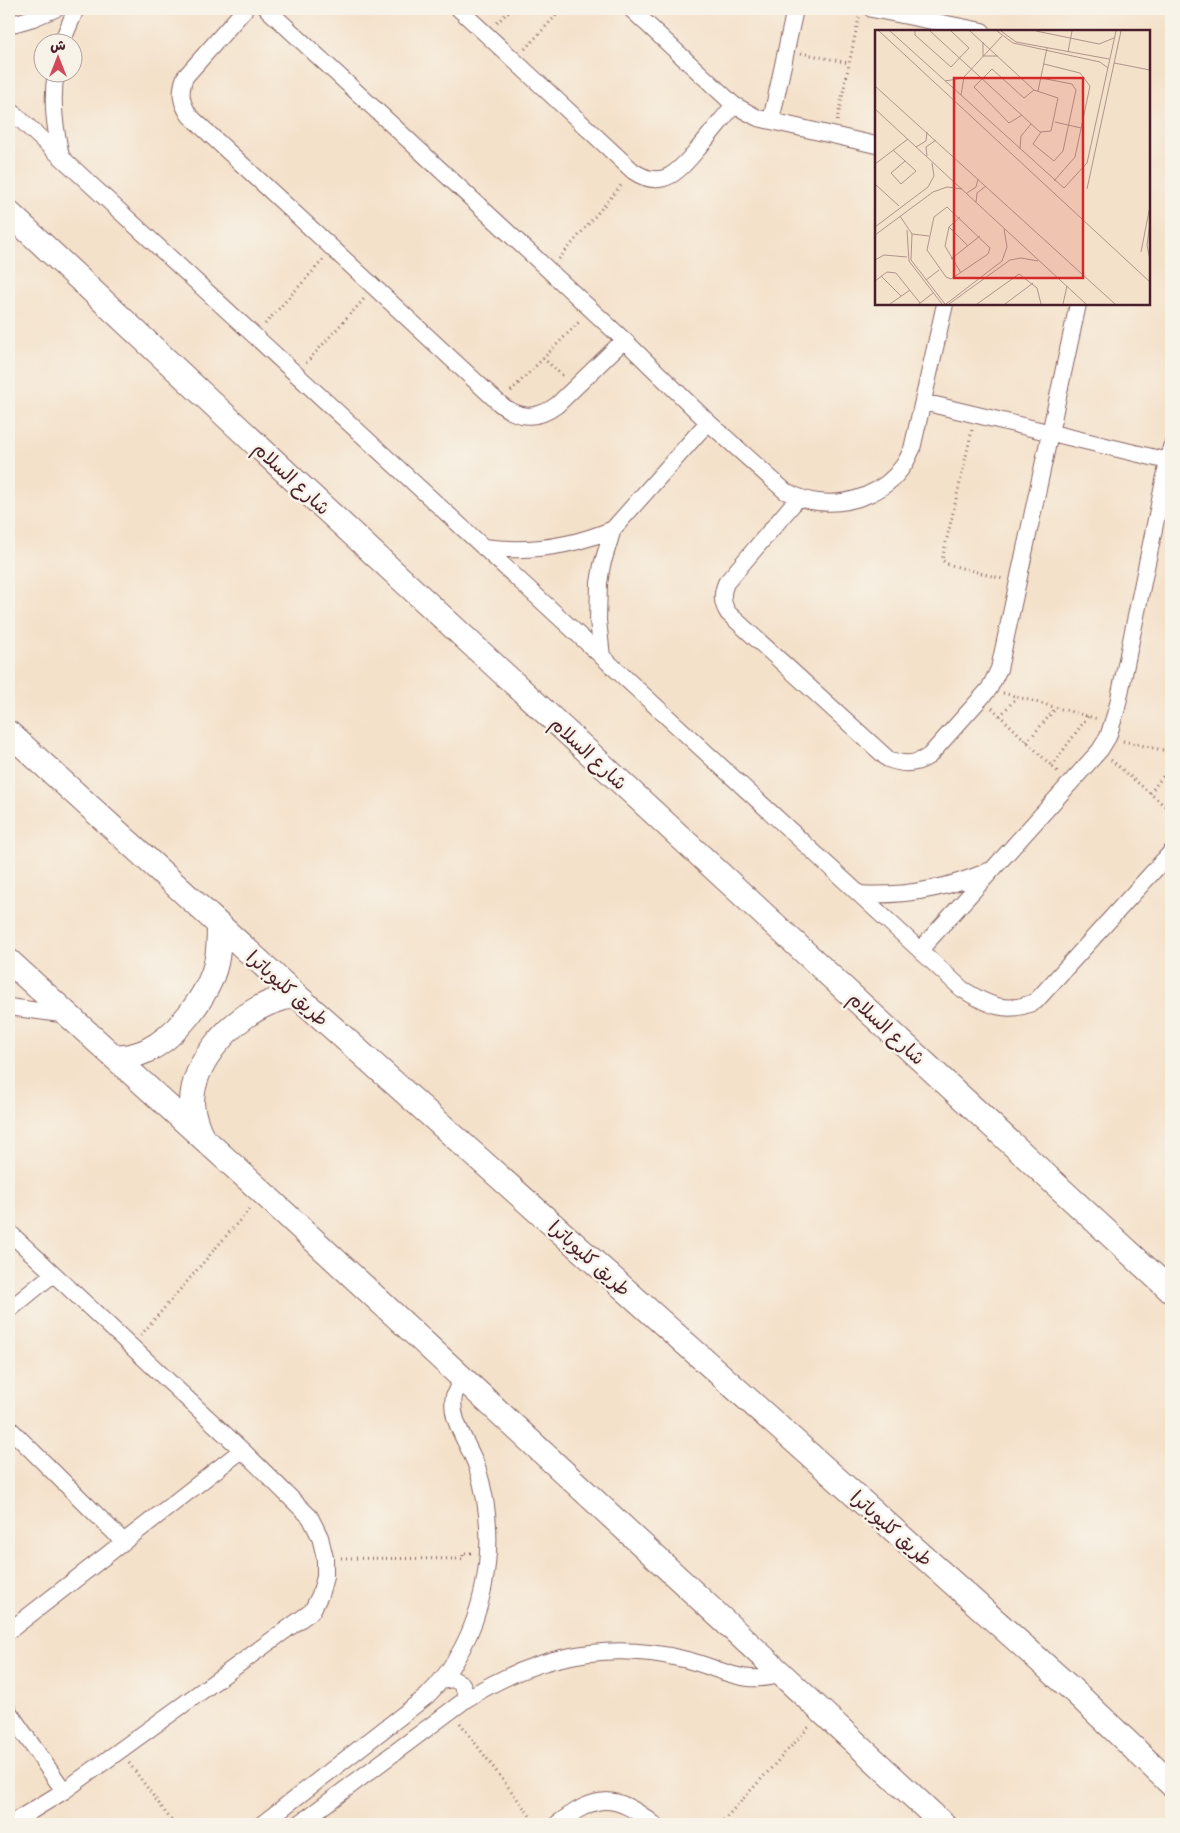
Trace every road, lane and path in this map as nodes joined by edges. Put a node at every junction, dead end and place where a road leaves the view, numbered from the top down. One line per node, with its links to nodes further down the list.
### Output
1 (55, 9): 13 (street)
2 (76, 9): 15 (street)
3 (246, 9): 28 (street)
4 (267, 9): 29 (street)
5 (459, 9): 17 (street)
6 (549, 9): 12 (path)
7 (562, 9): 12 (path)
8 (631, 9): 20 (street)
9 (795, 9): 16 (street)
10 (860, 9): 18 (path)
11 (872, 9): 14 (street)
12 (556, 15): 17 (path)
13 (9, 25)
14 (977, 30)
15 (66, 32)
16 (786, 50): 18 (path); 22 (street)
17 (515, 61): 26 (street)
18 (849, 63): 23 (path)
19 (55, 82): 25 (street)
20 (734, 105): 22 (street); 26 (street)
21 (9, 109): 25 (street)
22 (771, 121): 23 (street)
23 (834, 135): 24 (street)
24 (875, 145)
25 (61, 156): 34 (street)
26 (633, 172): 29 (path)
27 (9, 213): 80 (main road, شارع السلام)
28 (333, 248): 30 (street); 34 (path)
29 (548, 270): 33 (street)
30 (375, 287): 37 (path); 40 (street)
31 (945, 305): 39 (street)
32 (1078, 305): 43 (street)
33 (590, 309): 35 (street); 36 (path)
34 (255, 336): 37 (street)
35 (624, 340): 38 (street); 42 (street)
36 (543, 358): 38 (path); 40 (path)
37 (296, 374): 47 (street)
38 (575, 388): 40 (street)
39 (923, 402): 41 (street); 45 (street)
40 (499, 403)
41 (976, 415): 43 (street); 48 (path)
42 (708, 422): 45 (street); 46 (street)
43 (1050, 433): 44 (street); 48 (street)
44 (1170, 454): 56 (street)
45 (799, 497): 50 (street)
46 (613, 529): 47 (street); 49 (street)
47 (483, 547): 49 (street)
48 (1018, 583): 50 (street)
49 (602, 657): 68 (street)
50 (985, 693): 51 (path); 53 (path)
51 (1017, 697): 52 (path); 53 (path)
52 (1056, 708): 54 (path); 57 (path)
53 (1000, 716): 57 (path)
54 (1088, 716): 56 (path); 59 (path)
55 (9, 732): 69 (main road, طريق كليوباترا)
56 (1107, 737): 58 (path); 63 (street); 64 (path)
57 (1027, 742): 59 (path)
58 (1171, 752)
59 (1052, 766): 63 (path)
60 (1171, 766): 61 (path)
61 (1166, 774): 62 (path); 64 (path)
62 (1171, 778)
63 (1070, 784): 67 (street)
64 (1150, 793): 65 (path)
65 (1171, 811)
66 (1171, 852): 70 (street)
67 (993, 870): 68 (street); 70 (street)
68 (859, 894): 70 (street)
69 (219, 925): 72 (main road, طريق كليوباترا); 75 (main road)
70 (920, 950)
71 (9, 961): 74 (main road)
72 (295, 994): 76 (main road); 97 (main road, طريق كليوباترا)
73 (9, 1007): 74 (street)
74 (69, 1016): 75 (main road)
75 (116, 1058): 76 (main road)
76 (201, 1136): 77 (main road)
77 (263, 1193): 82 (path); 83 (main road)
78 (9, 1232): 79 (street)
79 (52, 1274): 81 (street); 82 (street)
80 (1171, 1292)
81 (9, 1310)
82 (131, 1346): 85 (street)
83 (462, 1378): 87 (street); 90 (main road)
84 (9, 1428): 86 (street)
85 (242, 1450): 86 (street); 88 (street)
86 (124, 1542): 89 (street)
87 (488, 1553): 88 (path); 91 (street)
88 (325, 1558): 96 (street)
89 (9, 1631)
90 (782, 1674): 92 (street); 95 (main road)
91 (442, 1681): 92 (street); 101 (street)
92 (465, 1700): 93 (street)
93 (451, 1710): 102 (street); 103 (path)
94 (9, 1712): 98 (street)
95 (823, 1712): 106 (path); 107 (main road)
96 (120, 1750): 98 (street); 100 (path)
97 (1171, 1784)
98 (64, 1791): 99 (street)
99 (10, 1824)
100 (174, 1824)
101 (262, 1824)
102 (299, 1824)
103 (536, 1824)
104 (557, 1824): 105 (street)
105 (654, 1824)
106 (720, 1824)
107 (943, 1824)

